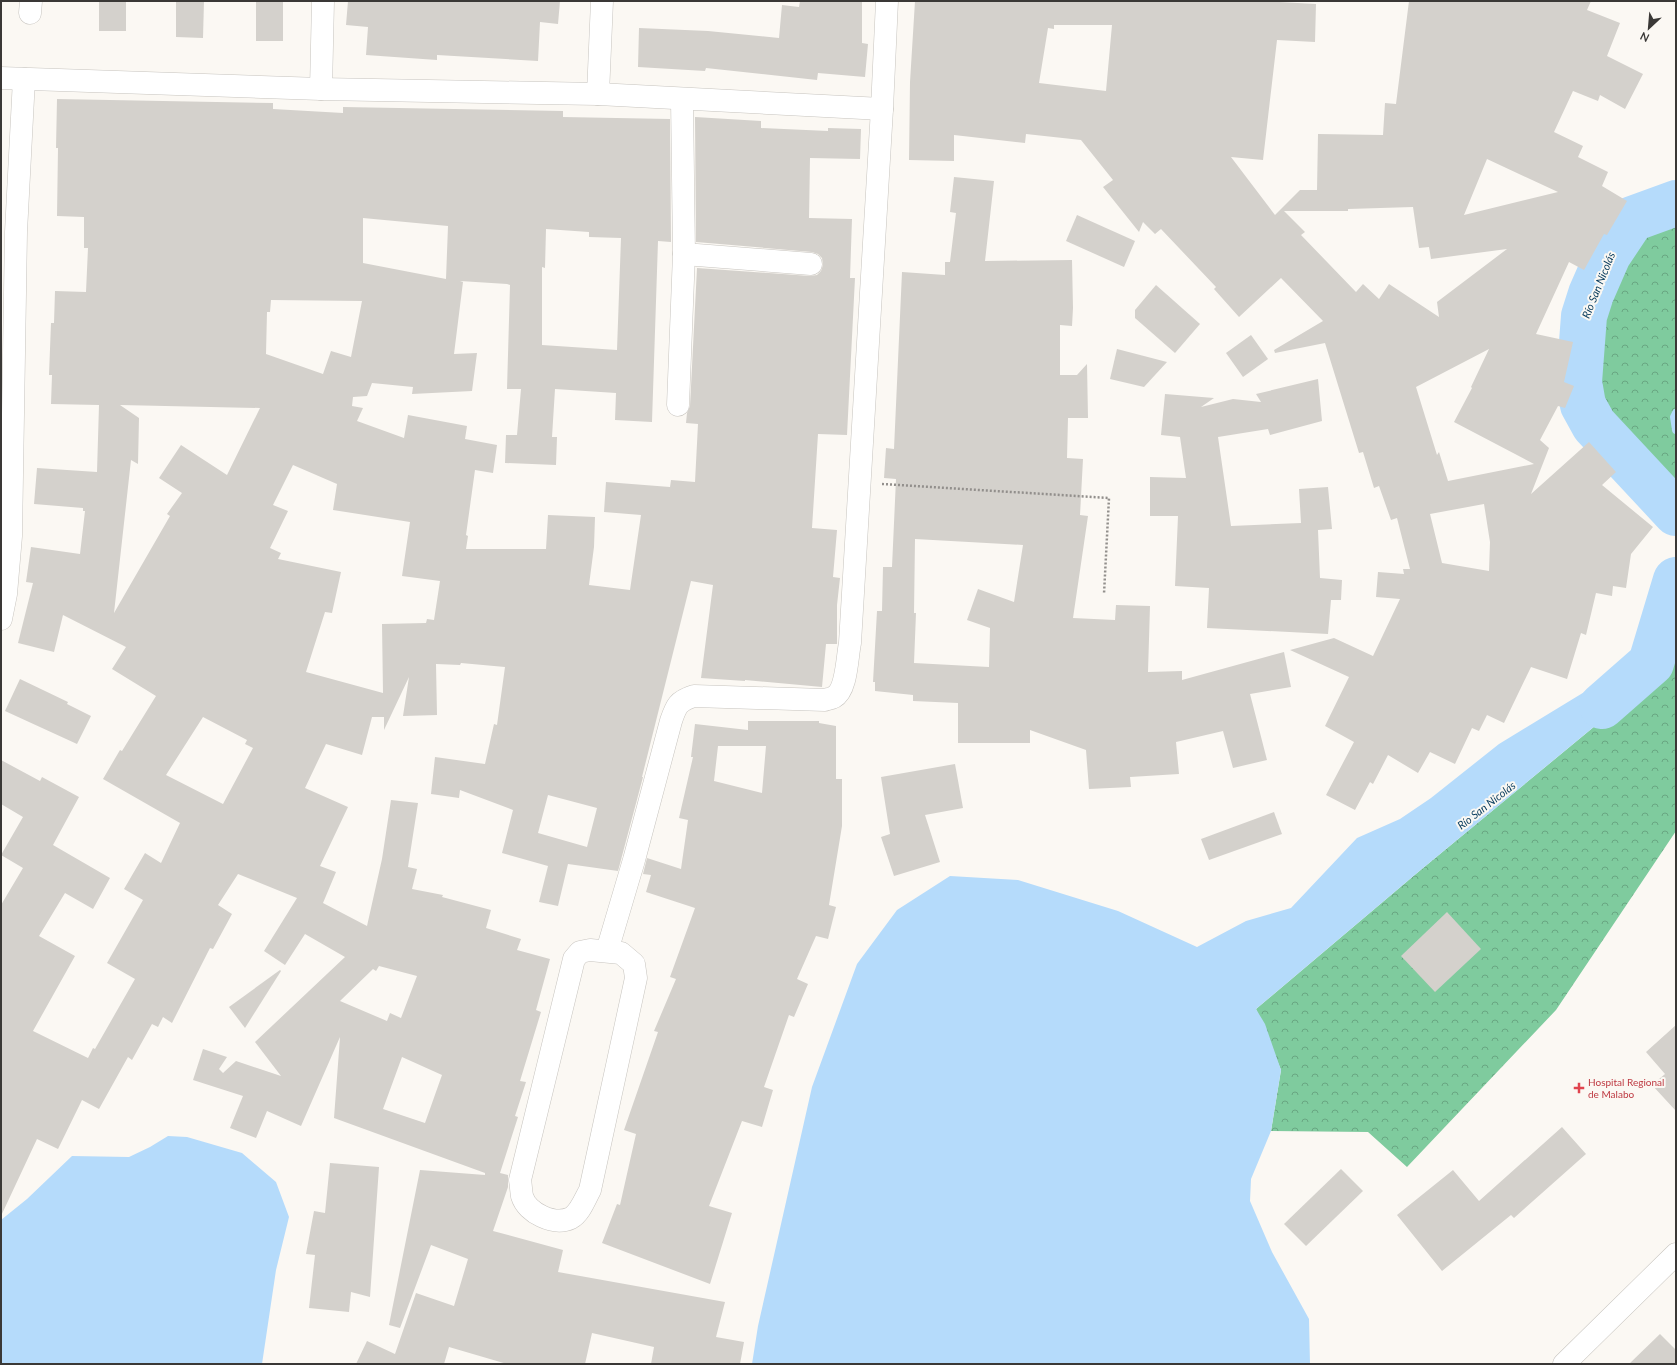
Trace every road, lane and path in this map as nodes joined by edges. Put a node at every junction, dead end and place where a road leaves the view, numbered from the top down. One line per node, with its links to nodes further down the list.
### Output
1 (323, 1): 6 (street)
2 (602, 1): 7 (street)
3 (887, 1): 9 (street)
4 (1, 78): 5 (street)
5 (24, 79): 6 (street); 15 (street)
6 (321, 89): 7 (street)
7 (598, 94): 8 (street)
8 (682, 99): 9 (street); 10 (street)
9 (882, 109): 13 (street)
10 (684, 254): 11 (street); 12 (street)
11 (811, 264)
12 (678, 405)
13 (860, 483): 14 (path); 16 (street)
14 (1104, 594)
15 (1, 618)
16 (607, 951): 16 (street)
17 (1676, 1254): 18 (street)
18 (1564, 1364)

